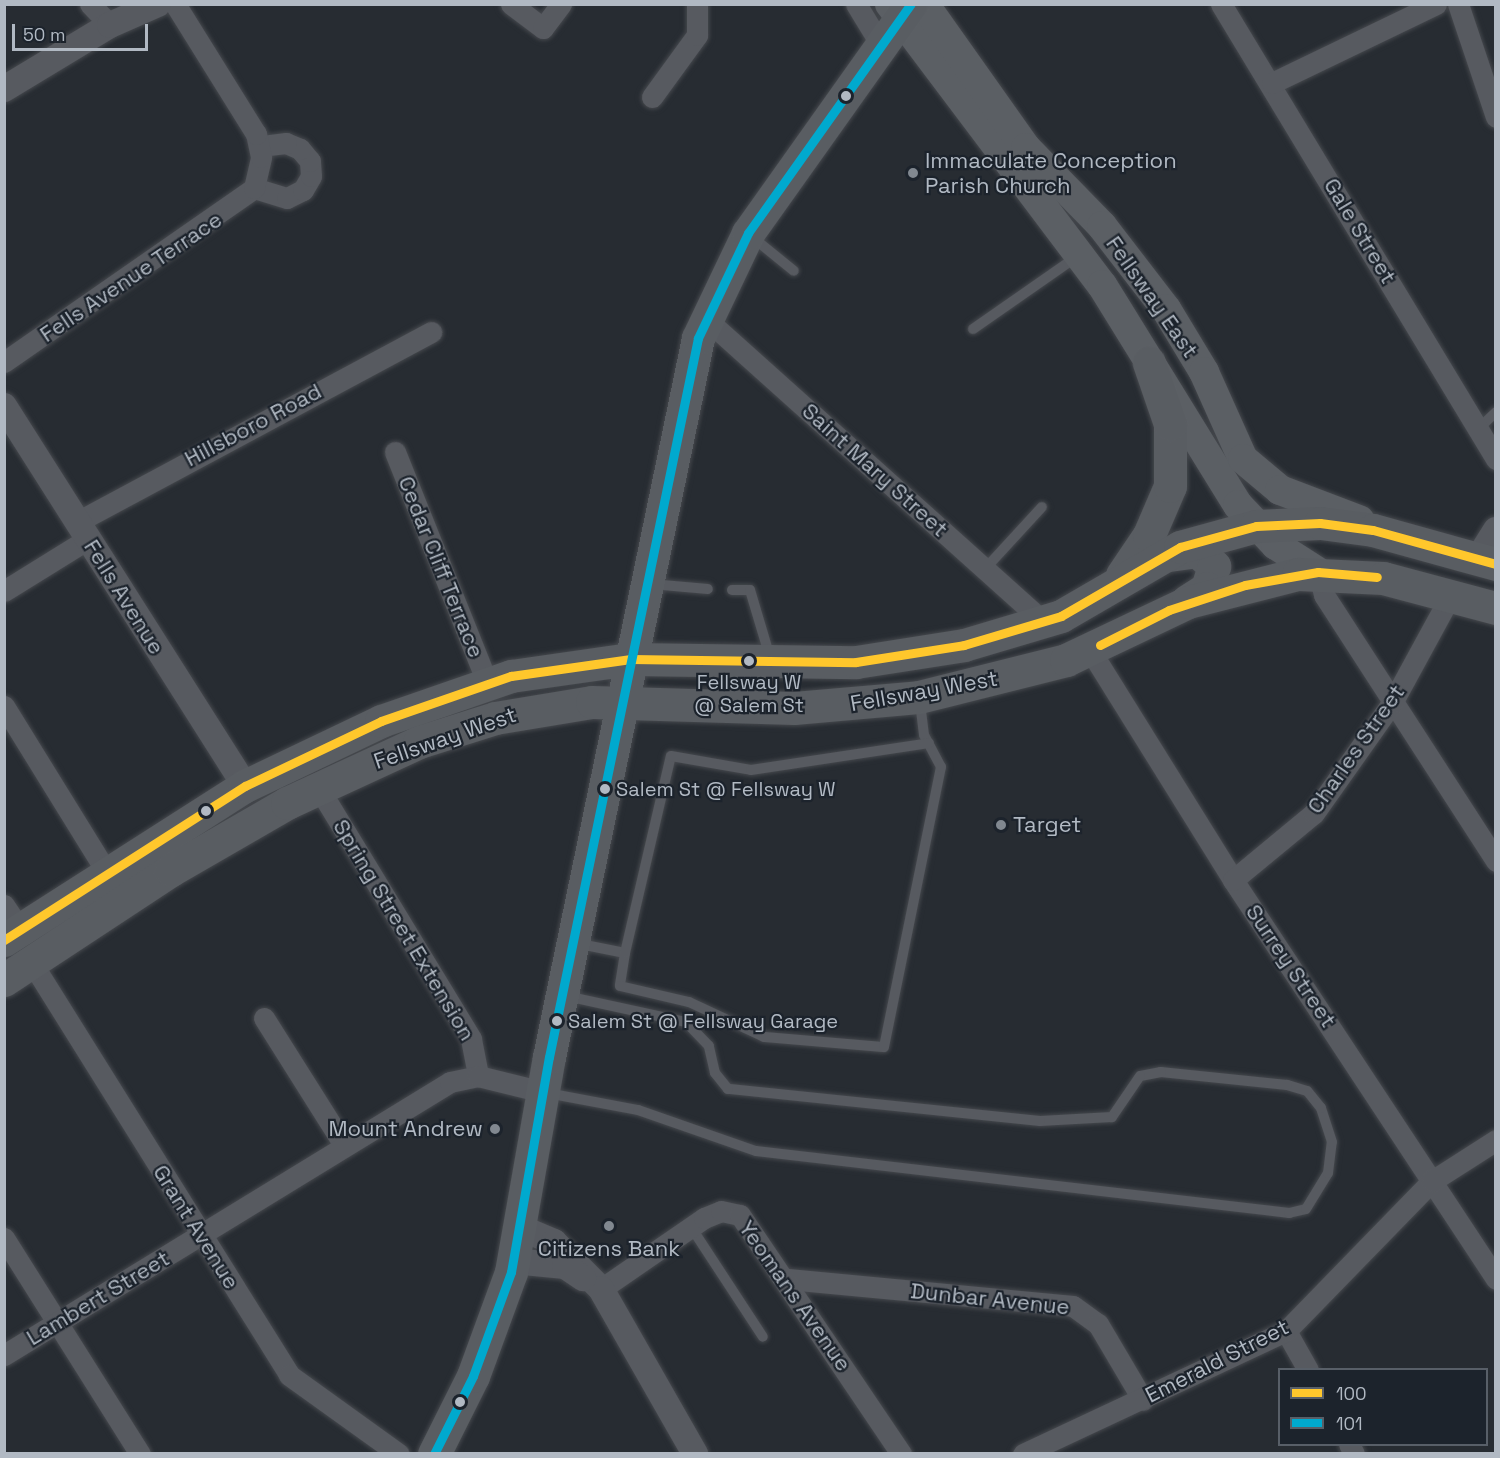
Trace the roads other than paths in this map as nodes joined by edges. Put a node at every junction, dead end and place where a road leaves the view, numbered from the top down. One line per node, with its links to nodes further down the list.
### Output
1 (90, 4): 12 (street)
2 (158, 4): 12 (street)
3 (175, 4): 17 (street)
4 (511, 4): 5 (street)
5 (561, 4)
6 (697, 4): 15 (street)
7 (856, 4): 11 (street, Fellsway East)
8 (1221, 4): 13 (street, Gale Street)
9 (1436, 4): 13 (street)
10 (1458, 4): 16 (street)
11 (901, 16): 19 (main road); 20 (main road, Fellsway East); 36 (main road, Fellsway East)
12 (110, 25): 14 (street)
13 (1272, 83): 29 (street, Gale Street)
14 (4, 89)
15 (652, 97)
16 (1496, 117)
17 (260, 146): 18 (street); 18 (street)
18 (254, 188): 25 (street, Fells Avenue Terrace)
19 (748, 233): 21 (lane); 22 (main road)
20 (1080, 254): 23 (lane); 26 (main road, Fellsway East)
21 (794, 271)
22 (705, 318): 39 (street, Saint Mary Street); 41 (main road)
23 (973, 329)
24 (431, 332): 35 (street, Hillsboro Road)
25 (4, 362)
26 (1149, 363): 33 (main road, Fellsway East); 43 (main road)
27 (4, 406): 35 (street, Fells Avenue)
28 (1496, 412): 29 (lane)
29 (1478, 429): 31 (street, Gale Street)
30 (394, 452): 53 (street, Cedar Cliff Terrace)
31 (1496, 459)
32 (1042, 507): 39 (lane)
33 (1256, 526): 36 (main road, Fellsway West); 37 (main road, Fellsway West); 40 (main road, Fellsway East)
34 (1496, 530): 38 (street)
35 (82, 531): 45 (street, Hillsboro Road); 59 (street, Fells Avenue)
36 (1408, 536): 38 (main road, Fellsway West)
37 (1159, 558): 43 (main road, Fellsway West); 48 (main road)
38 (1487, 560)
39 (985, 569): 49 (street, Saint Mary Street)
40 (1318, 572): 46 (main road, Fellsway West); 48 (main road, Fellsway West); 56 (street)
41 (646, 583): 42 (lane); 51 (main road)
42 (708, 589)
43 (1112, 589): 49 (main road, Fellsway West)
44 (732, 590): 52 (lane)
45 (4, 591)
46 (1451, 595): 47 (main road, Fellsway West); 56 (street, Charles Street)
47 (1496, 608)
48 (1169, 610): 50 (main road, Fellsway West)
49 (1044, 622): 52 (main road, Fellsway West)
50 (1090, 650): 54 (main road, Fellsway West); 63 (street, Surrey Street)
51 (631, 659): 52 (main road, Fellsway West); 53 (main road, Fellsway West); 55 (main road)
52 (771, 663)
53 (487, 682): 59 (main road, Fellsway West)
54 (919, 697): 55 (main road, Fellsway West); 58 (lane)
55 (621, 702): 60 (main road, Fellsway West); 65 (main road)
56 (1392, 703): 61 (street); 63 (street, Charles Street)
57 (4, 706): 62 (street)
58 (929, 743): 66 (lane); 66 (lane)
59 (245, 786): 62 (main road, Fellsway West)
60 (318, 787): 67 (main road, Fellsway West); 71 (street, Spring Street Extension)
61 (1496, 861)
62 (106, 871): 64 (main road, Fellsway West)
63 (1233, 880): 75 (street, Surrey Street)
64 (10, 924)
65 (573, 942): 66 (lane); 69 (main road)
66 (625, 953)
67 (32, 963): 68 (main road, Fellsway West); 78 (street, Grant Avenue)
68 (4, 980)
69 (562, 995): 72 (main road); 72 (lane)
70 (264, 1018): 74 (street)
71 (478, 1077): 72 (street, Lambert Street); 74 (street, Lambert Street)
72 (543, 1092): 77 (main road)
73 (1496, 1140): 75 (street, Emerald Street)
74 (344, 1145): 78 (street, Lambert Street)
75 (1432, 1181): 82 (street, Surrey Street); 85 (street, Emerald Street)
76 (691, 1227): 81 (street, Yeomans Avenue); 83 (street, Yeomans Avenue); 86 (lane)
77 (521, 1228): 80 (main road); 83 (street)
78 (201, 1235): 84 (street, Lambert Street); 91 (street, Grant Avenue)
79 (4, 1238): 84 (street)
80 (513, 1261): 83 (street); 92 (main road)
81 (788, 1279): 89 (street, Dunbar Avenue); 94 (street, Yeomans Avenue)
82 (1496, 1279)
83 (601, 1289): 93 (street)
84 (58, 1322): 87 (street, Lambert Street); 90 (street)
85 (1286, 1330): 88 (street); 89 (street, Emerald Street)
86 (763, 1337)
87 (4, 1355)
88 (1307, 1368)
89 (1143, 1400): 95 (street, Emerald Street)
90 (140, 1454)
91 (399, 1454)
92 (434, 1454)
93 (695, 1454)
94 (901, 1454)
95 (1023, 1454)

